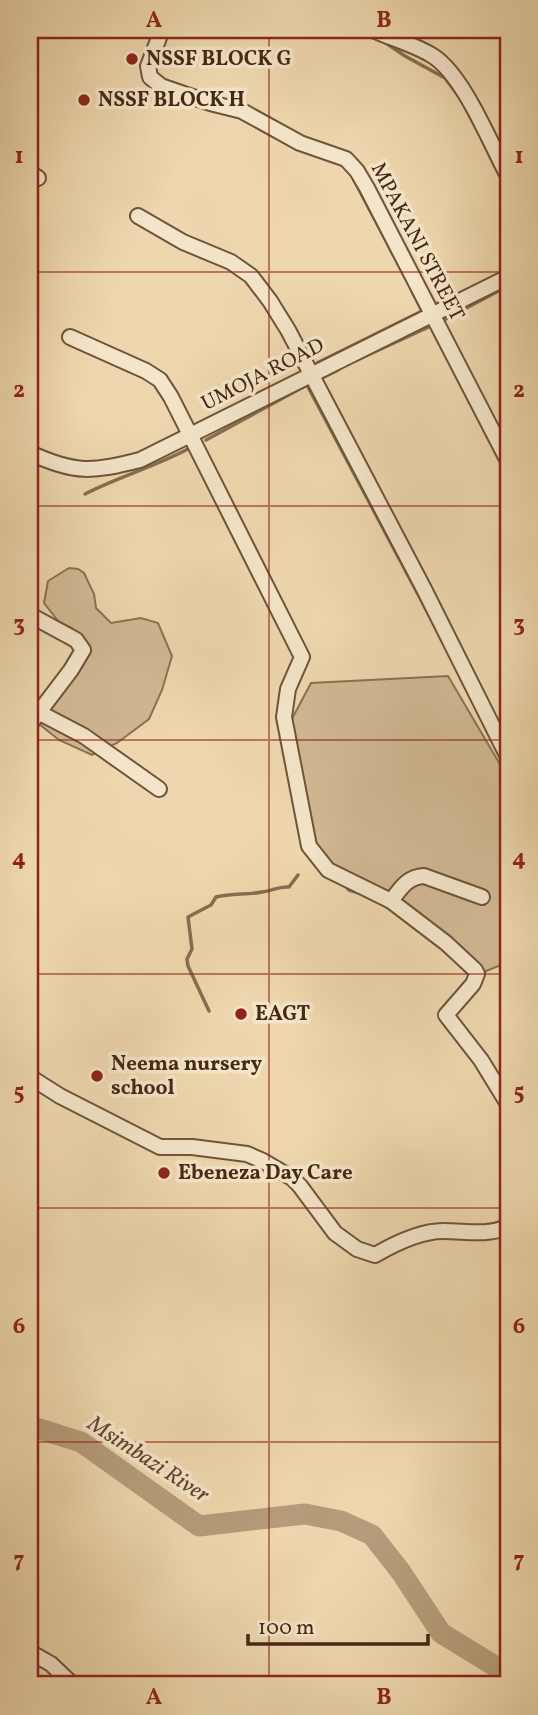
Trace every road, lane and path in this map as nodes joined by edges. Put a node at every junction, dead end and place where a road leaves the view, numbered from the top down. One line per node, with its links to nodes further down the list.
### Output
1 (162, 30): 6 (street, MPAKANI STREET)
2 (373, 30): 3 (street)
3 (508, 176)
4 (138, 215): 8 (street)
5 (508, 277): 6 (street, UMOJA ROAD)
6 (432, 315): 8 (street, UMOJA ROAD); 11 (street, MPAKANI STREET)
7 (70, 337): 9 (street)
8 (310, 374): 9 (street, UMOJA ROAD); 15 (street)
9 (191, 436): 10 (street, UMOJA ROAD); 18 (street)
10 (30, 453)
11 (508, 461)
12 (30, 615): 13 (street)
13 (40, 712): 14 (street); 16 (street)
14 (30, 724)
15 (508, 757)
16 (159, 789)
17 (482, 897): 18 (street)
18 (391, 901): 20 (street)
19 (30, 1077): 21 (street)
20 (508, 1104)
21 (508, 1227)
22 (30, 1652): 23 (street)
23 (73, 1685)

